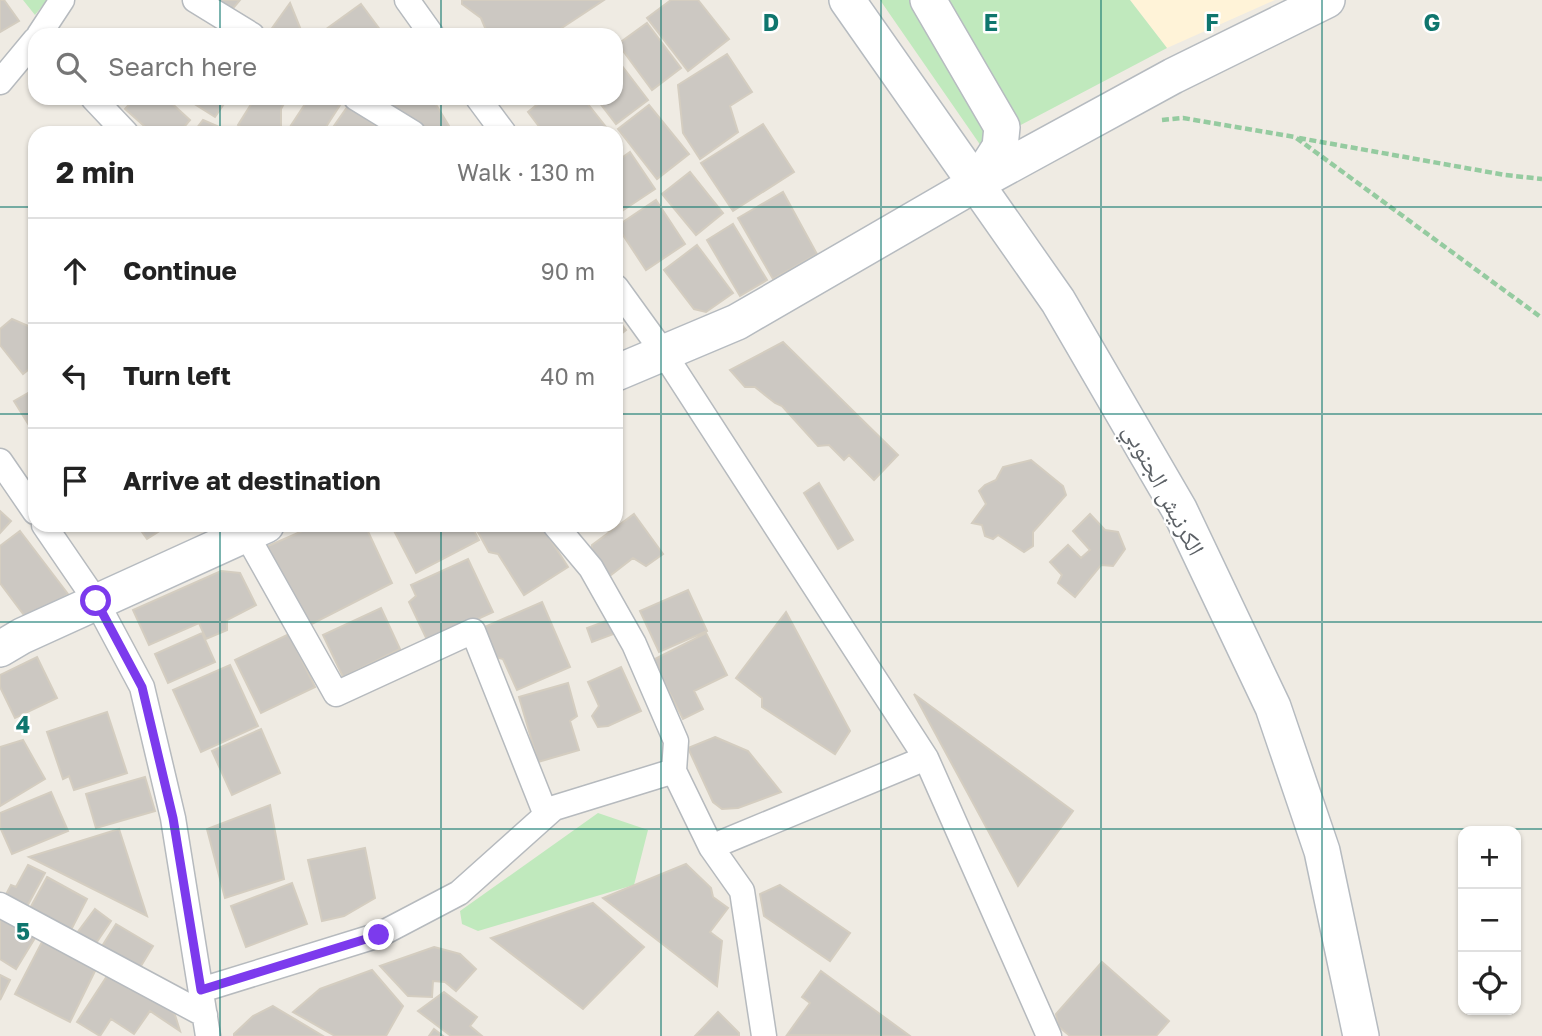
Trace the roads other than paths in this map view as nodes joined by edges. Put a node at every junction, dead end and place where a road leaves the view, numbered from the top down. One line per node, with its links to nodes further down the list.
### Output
1 (62, 0): 7 (street)
2 (195, 0): 8 (street)
3 (407, 0): 9 (street)
4 (847, 0): 18 (main road, الكرنيش الجنوبي)
5 (928, 0): 18 (main road)
6 (1326, 0): 18 (main road)
7 (44, 28)
8 (241, 28)
9 (427, 28)
10 (28, 48): 11 (street)
11 (0, 82)
12 (99, 105): 15 (street)
13 (367, 105): 16 (street)
14 (483, 105): 17 (street)
15 (119, 126)
16 (402, 126)
17 (499, 126)
18 (977, 183): 20 (main road); 39 (main road, الكرنيش الجنوبي)
19 (623, 297): 20 (street)
20 (663, 352): 21 (main road); 30 (street)
21 (623, 370)
22 (0, 461): 23 (street)
23 (28, 502)
24 (49, 532): 28 (street)
25 (251, 532): 28 (main road)
26 (257, 532): 32 (street)
27 (561, 532): 31 (street)
28 (96, 601): 29 (main road); 35 (street)
29 (0, 649)
30 (926, 758): 33 (street); 38 (street)
31 (674, 771): 32 (street); 33 (street)
32 (546, 815): 35 (street)
33 (711, 847): 37 (street)
34 (0, 905): 36 (street)
35 (201, 990): 36 (street)
36 (207, 1026)
37 (764, 1036)
38 (1049, 1036)
39 (1361, 1036)

